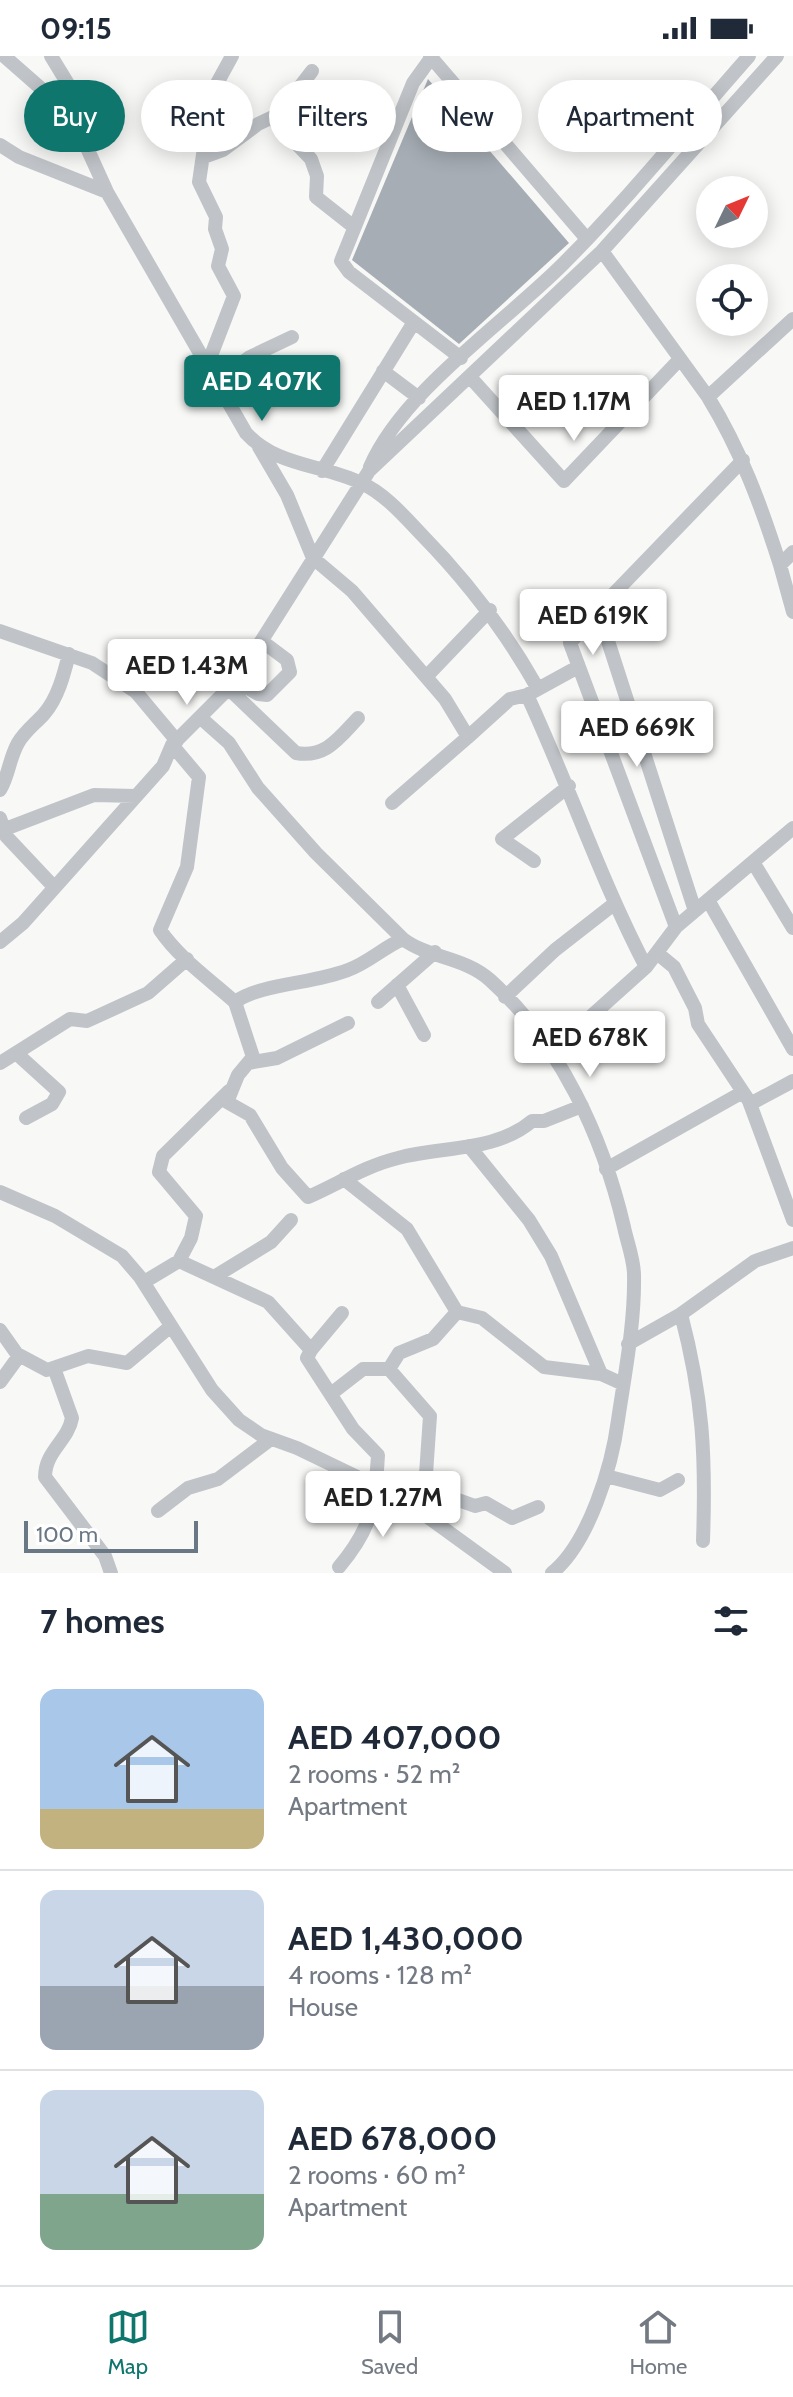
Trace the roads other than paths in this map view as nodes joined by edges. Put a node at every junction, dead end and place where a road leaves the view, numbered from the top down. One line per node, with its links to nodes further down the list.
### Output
1 (4, 56): 8 (street)
2 (51, 56): 9 (street)
3 (232, 56): 15 (street)
4 (749, 56): 18 (street)
5 (777, 56): 19 (street)
6 (430, 57): 17 (street); 18 (street)
7 (312, 71): 10 (street)
8 (31, 80)
9 (66, 80)
10 (304, 80)
11 (269, 120): 15 (street)
12 (0, 145): 16 (street)
13 (89, 152): 16 (street)
14 (304, 152): 17 (street)
15 (204, 157): 25 (street)
16 (107, 192): 25 (street)
17 (354, 227): 21 (street)
18 (587, 239): 23 (street)
19 (602, 251): 24 (street); 27 (street)
20 (793, 319): 30 (street)
21 (414, 322): 23 (street); 26 (street)
22 (292, 337): 28 (street)
23 (461, 358): 29 (street)
24 (680, 359): 27 (street); 30 (street)
25 (207, 366): 28 (street)
26 (383, 371): 29 (street); 34 (street)
27 (470, 377): 31 (street)
28 (216, 382): 32 (street)
29 (424, 393): 31 (street); 35 (street)
30 (708, 397): 33 (street)
31 (442, 402): 35 (street)
32 (258, 447): 34 (street); 37 (street)
33 (743, 460): 38 (street); 40 (street)
34 (322, 471): 35 (street)
35 (365, 476): 37 (street); 39 (street)
36 (793, 552): 38 (street)
37 (313, 558): 43 (street); 46 (street)
38 (780, 565): 41 (street)
39 (490, 610): 46 (street); 48 (street)
40 (598, 610): 45 (street); 64 (street)
41 (793, 612)
42 (2, 636): 44 (street)
43 (263, 642): 47 (street); 47 (street)
44 (69, 654): 52 (street); 54 (street)
45 (578, 667): 48 (street); 65 (street)
46 (426, 677): 51 (street)
47 (233, 685): 49 (street); 50 (street)
48 (532, 692): 51 (street); 53 (street)
49 (358, 718)
50 (202, 719): 52 (street); 67 (street)
51 (468, 737): 56 (street)
52 (175, 743): 55 (street); 71 (street)
53 (569, 786): 59 (street); 63 (street)
54 (0, 790)
55 (136, 796): 57 (street); 61 (street)
56 (392, 803)
57 (1, 826): 61 (street)
58 (793, 828): 60 (street)
59 (534, 861)
60 (753, 862): 62 (street); 66 (street)
61 (54, 887): 68 (street)
62 (708, 900): 64 (street); 79 (street)
63 (614, 904): 72 (street); 74 (street)
64 (695, 911): 65 (street)
65 (676, 927): 70 (street)
66 (793, 928)
67 (403, 939): 69 (street); 75 (street)
68 (0, 942)
69 (435, 952): 73 (street); 74 (street)
70 (657, 953): 72 (street); 86 (street)
71 (187, 959): 75 (street); 80 (street)
72 (646, 967): 81 (street)
73 (397, 985): 76 (street); 78 (street)
74 (505, 997): 81 (street)
75 (235, 1002): 83 (street)
76 (378, 1002)
77 (348, 1023): 83 (street)
78 (424, 1035)
79 (793, 1049)
80 (16, 1053): 82 (street); 88 (street)
81 (549, 1054): 87 (street)
82 (0, 1063)
83 (248, 1063): 85 (street)
84 (793, 1081): 86 (street)
85 (232, 1088): 91 (street); 96 (street)
86 (746, 1098): 90 (street); 94 (street)
87 (582, 1106): 89 (street); 90 (street)
88 (26, 1118)
89 (469, 1146): 91 (street); 109 (street)
90 (606, 1169): 104 (street)
91 (344, 1179): 99 (street)
92 (0, 1192): 98 (street)
93 (291, 1220): 97 (street)
94 (793, 1220)
95 (793, 1248): 101 (street)
96 (179, 1261): 97 (street); 98 (street)
97 (214, 1277): 105 (street)
98 (144, 1282): 102 (street)
99 (457, 1312): 108 (street); 109 (street)
100 (342, 1313): 105 (street)
101 (681, 1314): 104 (street); 121 (street)
102 (171, 1326): 107 (street); 113 (street)
103 (0, 1330): 106 (street)
104 (628, 1344): 111 (street)
105 (311, 1350): 112 (street)
106 (19, 1356): 107 (street); 110 (street)
107 (54, 1368): 123 (street)
108 (389, 1369): 112 (street); 117 (street)
109 (601, 1374): 111 (street)
110 (0, 1382)
111 (623, 1384): 114 (street)
112 (332, 1393): 116 (street)
113 (271, 1439): 116 (street); 120 (street)
114 (606, 1476): 115 (street); 125 (street)
115 (678, 1480)
116 (376, 1486): 118 (street); 122 (street)
117 (419, 1486): 118 (street); 119 (street)
118 (408, 1503): 124 (street)
119 (538, 1507)
120 (158, 1511)
121 (703, 1541)
122 (339, 1567)
123 (111, 1573)
124 (505, 1573)
125 (552, 1573)

